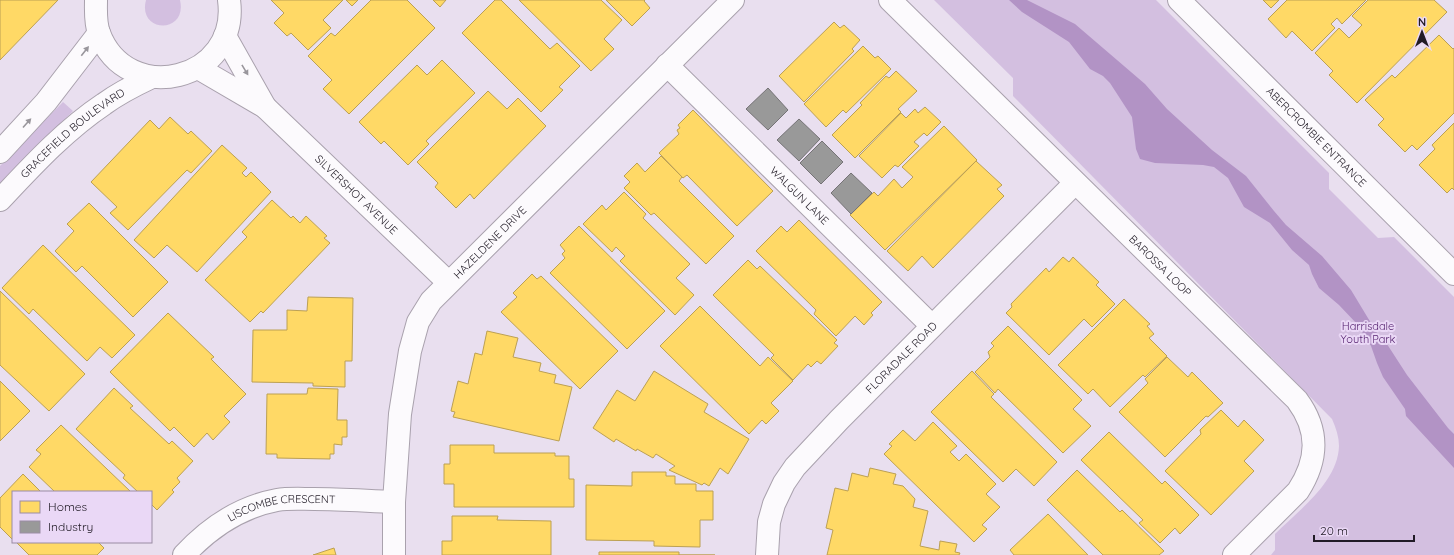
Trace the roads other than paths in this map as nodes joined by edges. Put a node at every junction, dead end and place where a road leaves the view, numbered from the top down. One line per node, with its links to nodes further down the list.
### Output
1 (96, 0): 6 (street)
2 (229, 0): 7 (street)
3 (732, 0): 8 (street, HAZELDENE DRIVE)
4 (890, 0): 13 (street, BAROSSA LOOP)
5 (1179, 0): 15 (street, ABERCROMBIE ENTRANCE)
6 (99, 33): 10 (street); 12 (street, one-way to 6)
7 (225, 36): 9 (street); 11 (street, SILVERSHOT AVENUE, one-way to 11)
8 (667, 65): 16 (street, HAZELDENE DRIVE); 17 (street, WALGUN LANE)
9 (198, 68): 10 (street); 11 (street, SILVERSHOT AVENUE)
10 (152, 77): 14 (street, GRACEFIELD BOULEVARD)
11 (265, 107): 16 (street, SILVERSHOT AVENUE)
12 (0, 152)
13 (1075, 183): 17 (street, FLORADALE ROAD); 22 (street, BAROSSA LOOP)
14 (0, 200)
15 (1454, 274)
16 (448, 282): 18 (street, HAZELDENE DRIVE)
17 (932, 326): 21 (street, FLORADALE ROAD)
18 (394, 502): 19 (street, LISCOMBE CRESCENT); 20 (street, HAZELDENE DRIVE)
19 (184, 555)
20 (394, 555)
21 (767, 555)
22 (1234, 555)

